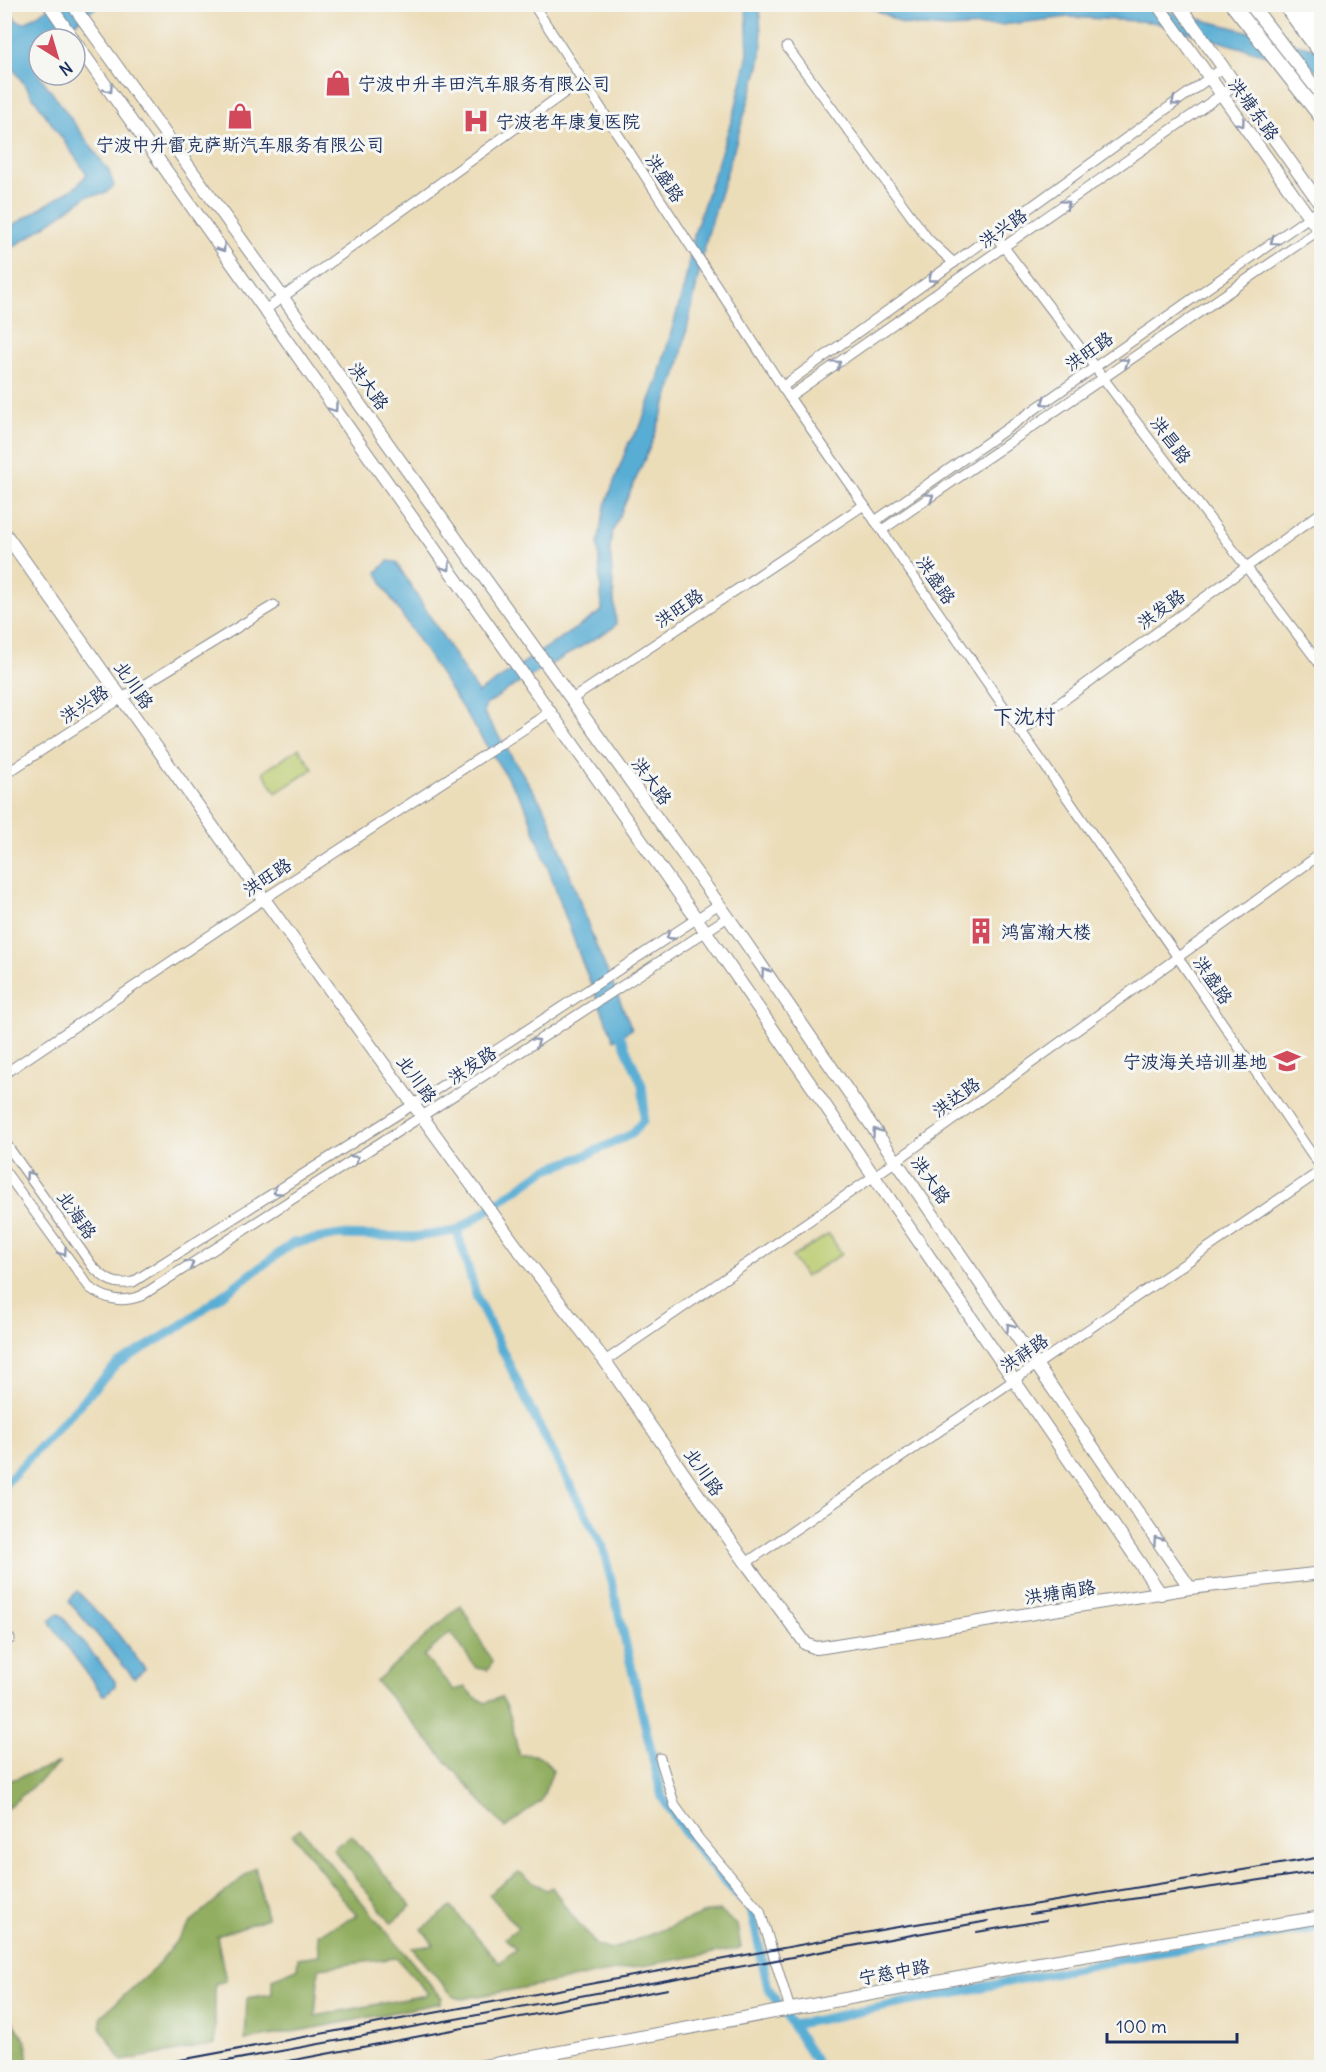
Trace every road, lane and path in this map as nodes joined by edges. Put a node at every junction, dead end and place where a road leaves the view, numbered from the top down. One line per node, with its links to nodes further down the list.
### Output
1 (49, 4): 12 (main road)
2 (72, 4): 31 (main road, 洪大路)
3 (533, 4): 19 (street, 洪盛路)
4 (1157, 4): 18 (main road, 洪塘东路)
5 (1178, 4): 17 (main road, 洪塘东路)
6 (1262, 4): 21 (highway)
7 (1283, 4): 15 (main road)
8 (1292, 4): 13 (highway)
9 (1305, 4): 11 (street)
10 (1240, 5): 23 (highway); 24 (highway, bridge); 24 (main road, bridge)
11 (1322, 26)
12 (65, 27)
13 (1322, 40)
14 (787, 47): 30 (street)
15 (1322, 56)
16 (87, 58): 32 (main road, one-way to 32)
17 (1223, 68): 18 (street, 洪兴路); 20 (main road, 洪塘东路)
18 (1209, 78): 22 (main road, 洪塘东路); 28 (street, 洪兴路, one-way to 28)
19 (582, 80): 31 (street); 35 (street, 洪盛路)
20 (1235, 85): 22 (street, 洪兴路); 25 (main road, 洪塘东路)
21 (1322, 85)
22 (1221, 94): 26 (main road, 洪塘东路, one-way to 26); 29 (street, 洪兴路, one-way to 22)
23 (1322, 98)
24 (1322, 118)
25 (1322, 207): 26 (street, 洪旺路)
26 (1308, 217): 27 (main road, 洪塘东路); 33 (street, 洪旺路, one-way to 33)
27 (1320, 231): 34 (street, 洪旺路, one-way to 27)
28 (994, 234): 29 (street, 洪昌路); 30 (street, 洪兴路)
29 (1004, 247): 33 (street, 洪昌路); 36 (street, 洪兴路, one-way to 29)
30 (954, 263): 35 (street, 洪兴路, one-way to 35)
31 (283, 298): 32 (street); 46 (main road, 洪大路)
32 (265, 310): 47 (main road, one-way to 47)
33 (1095, 367): 34 (street, 洪昌路); 39 (street, 洪旺路, one-way to 39)
34 (1103, 378): 40 (street, 洪旺路, one-way to 34); 42 (street, 洪昌路)
35 (782, 387): 36 (street, 洪盛路)
36 (789, 397): 37 (street, 洪盛路)
37 (864, 505): 39 (street, 洪盛路); 46 (street, 洪旺路)
38 (1322, 512): 42 (street, 洪发路)
39 (875, 521): 40 (street, 洪盛路)
40 (882, 530): 48 (street, 洪盛路)
41 (4, 532): 45 (main road, 北川路)
42 (1246, 567): 44 (street, 洪昌路); 48 (street, 洪发路)
43 (274, 605): 45 (street, 洪兴路)
44 (1322, 667)
45 (122, 698): 49 (street, 洪兴路); 51 (main road, 北川路)
46 (572, 699): 52 (main road, 洪大路)
47 (550, 712): 51 (street, 洪旺路); 54 (main road)
48 (1020, 732): 56 (street, 洪盛路)
49 (4, 775)
50 (1322, 853): 56 (street, 洪达路)
51 (264, 899): 57 (street, 洪旺路); 58 (main road, 北川路)
52 (718, 904): 53 (main road, 洪大路); 54 (street, 洪发路)
53 (728, 917): 55 (street, 洪发路); 61 (main road, 洪大路, one-way to 53)
54 (696, 919): 55 (main road); 58 (street, 洪发路, one-way to 58)
55 (706, 932): 59 (street, 洪发路, one-way to 55); 64 (main road)
56 (1177, 957): 61 (street, 洪达路); 62 (street, 洪盛路)
57 (4, 1074)
58 (414, 1104): 59 (main road, 北川路); 65 (street, 洪发路, one-way to 65)
59 (422, 1116): 66 (street, 洪发路, one-way to 59); 67 (main road, 北川路)
60 (4, 1141): 65 (street, 北海路, one-way to 60)
61 (896, 1161): 64 (street, 洪达路); 68 (main road, 洪大路, one-way to 61)
62 (1322, 1169): 68 (street, 洪祥路)
63 (4, 1170): 66 (street, 北海路, one-way to 66)
64 (874, 1176): 67 (street, 洪达路); 69 (main road)
65 (138, 1280)
66 (141, 1296)
67 (605, 1361): 70 (main road, 北川路)
68 (1036, 1365): 69 (street, 洪祥路); 72 (main road, 洪大路, one-way to 68)
69 (1014, 1380): 70 (street, 洪祥路); 73 (main road)
70 (746, 1563): 74 (main road, 北川路)
71 (1322, 1573): 72 (main road, 洪塘南路)
72 (1190, 1588): 73 (main road, 洪塘南路)
73 (1161, 1594): 74 (main road, 洪塘南路)
74 (806, 1644)
75 (660, 1758): 77 (street)
76 (1322, 1917): 77 (main road, 宁慈中路)
77 (789, 2009): 78 (main road, 宁慈中路)
78 (474, 2067)

